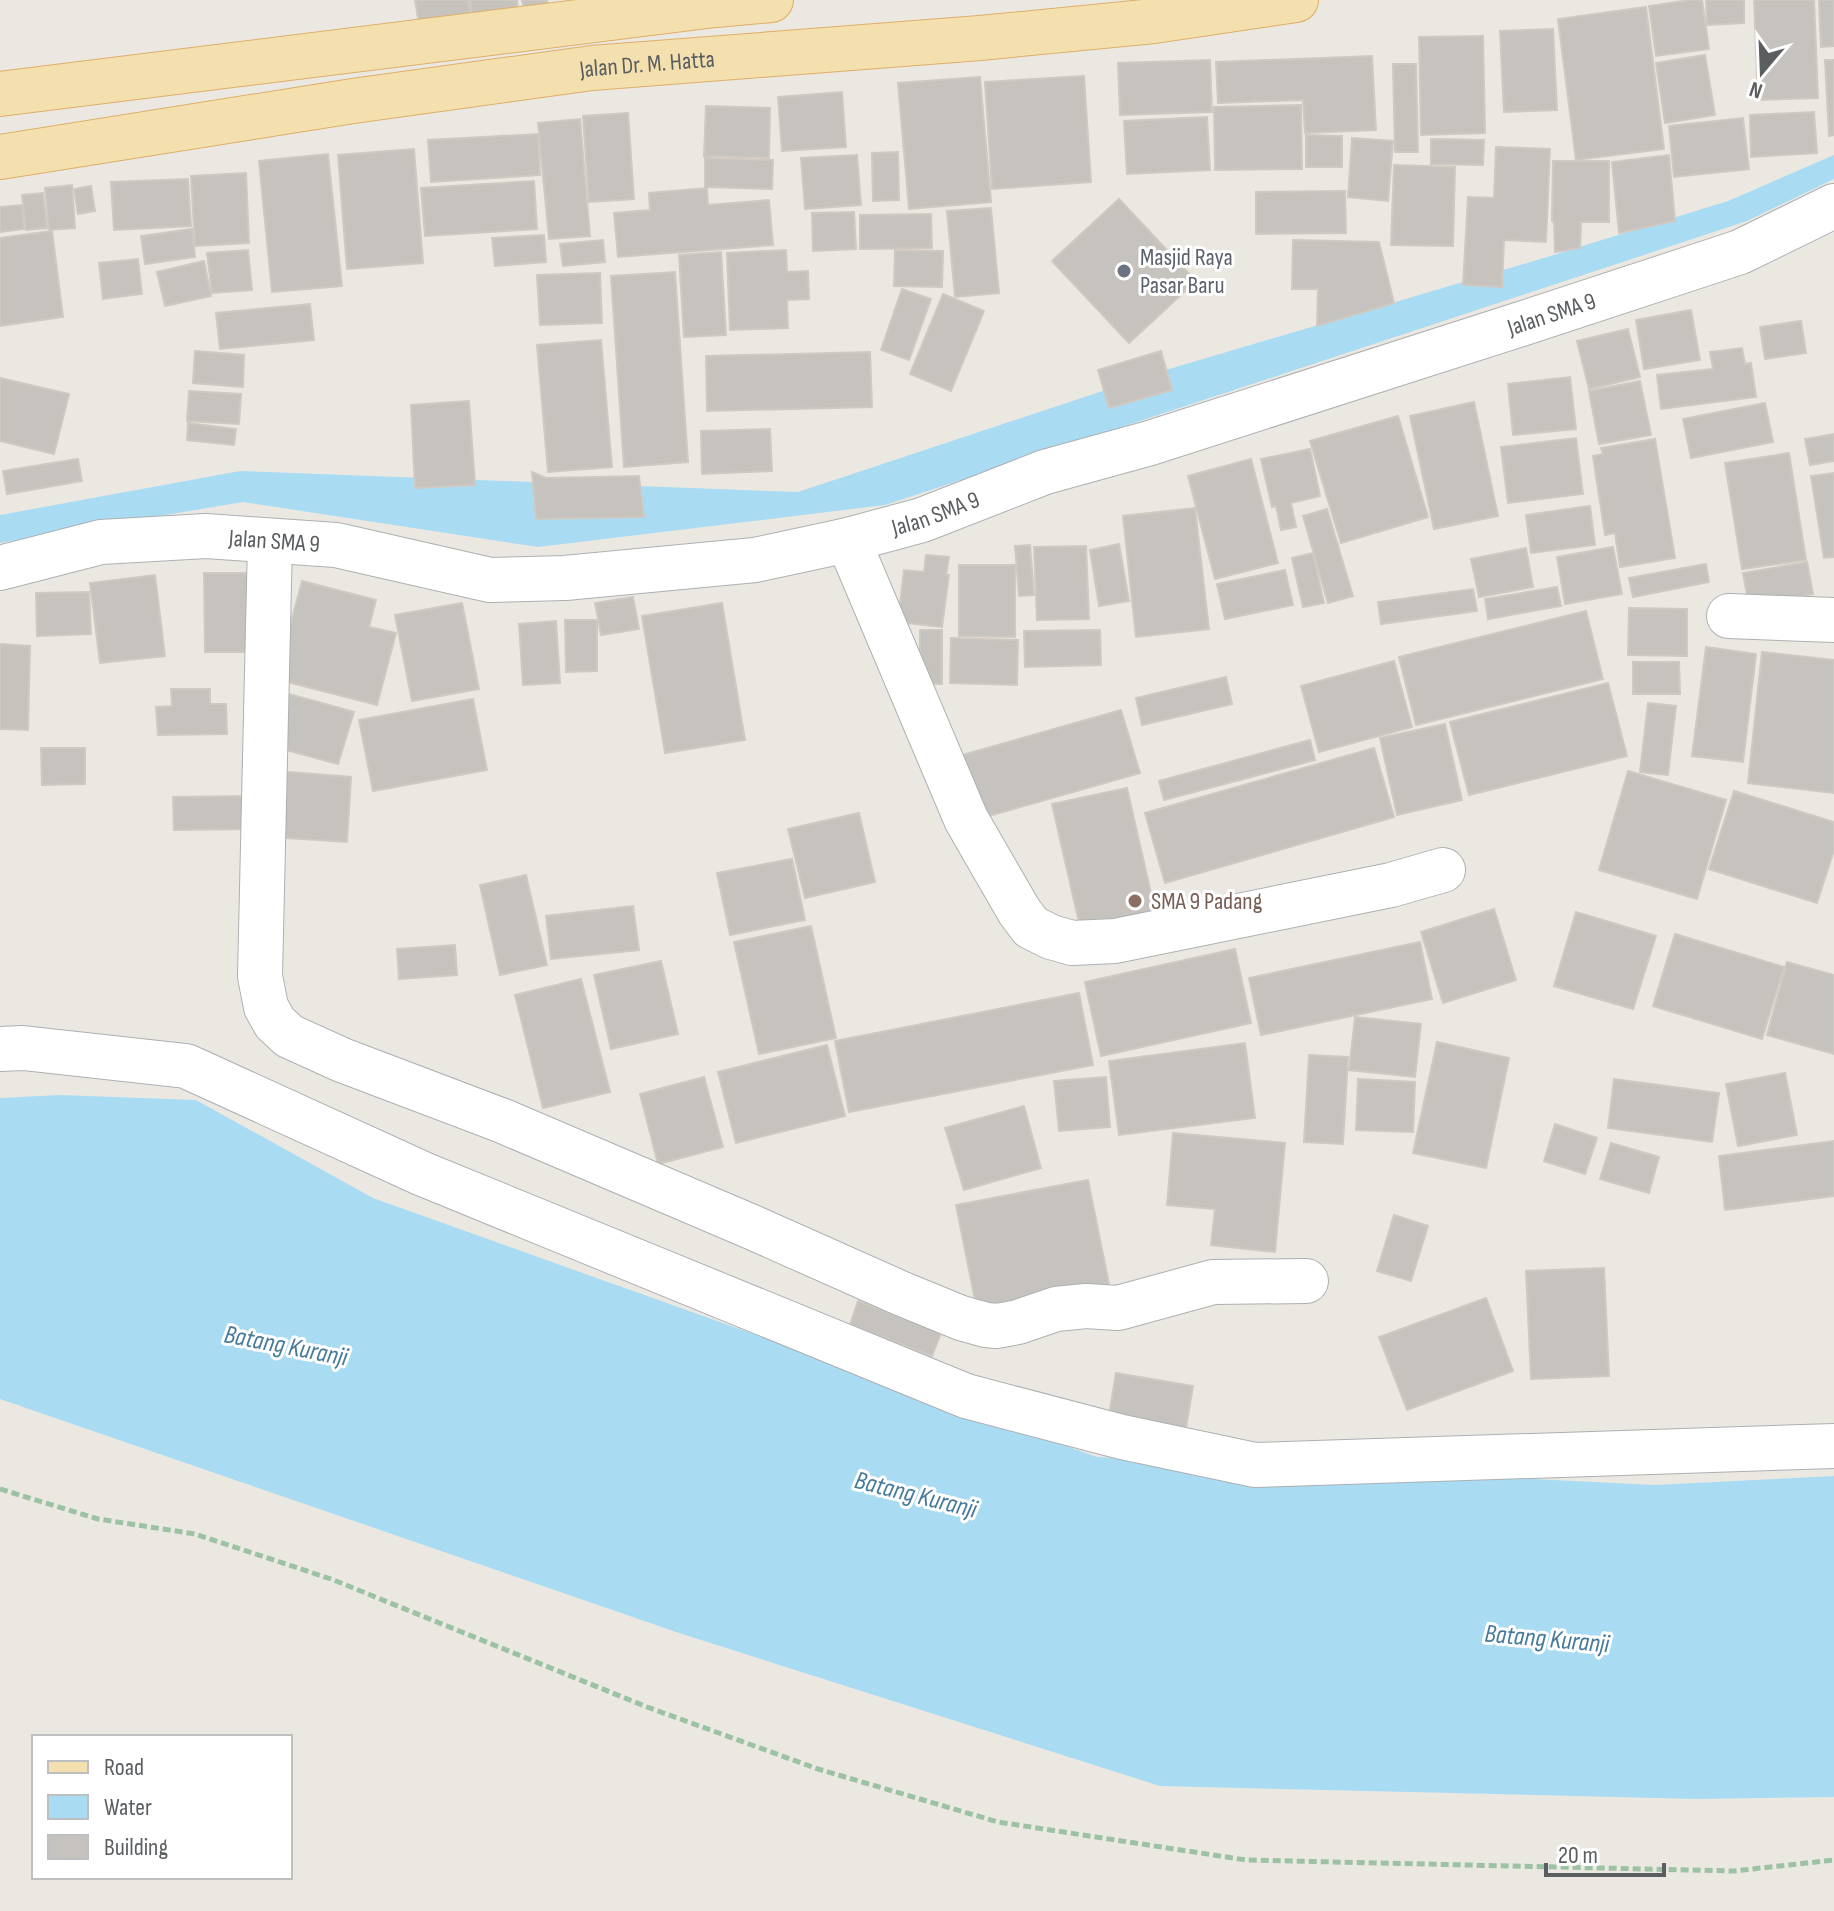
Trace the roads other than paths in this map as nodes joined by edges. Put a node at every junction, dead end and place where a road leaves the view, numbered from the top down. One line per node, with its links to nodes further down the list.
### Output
1 (771, 0): 3 (main road, Jalan Dr. M. Hatta)
2 (1296, 0): 5 (main road, Jalan Dr. M. Hatta)
3 (347, 51): 4 (main road, Jalan Dr. M. Hatta); 5 (main road)
4 (0, 94)
5 (353, 101): 6 (main road, Jalan Dr. M. Hatta)
6 (0, 157)
7 (1834, 206): 8 (street, Jalan SMA 9)
8 (848, 540): 9 (street, Jalan SMA 9); 13 (street)
9 (270, 541): 10 (street, Jalan SMA 9); 15 (street)
10 (0, 568)
11 (1729, 616): 12 (street)
12 (1834, 620)
13 (1443, 870)
14 (8, 1037): 16 (street)
15 (1306, 1281)
16 (1834, 1446)

